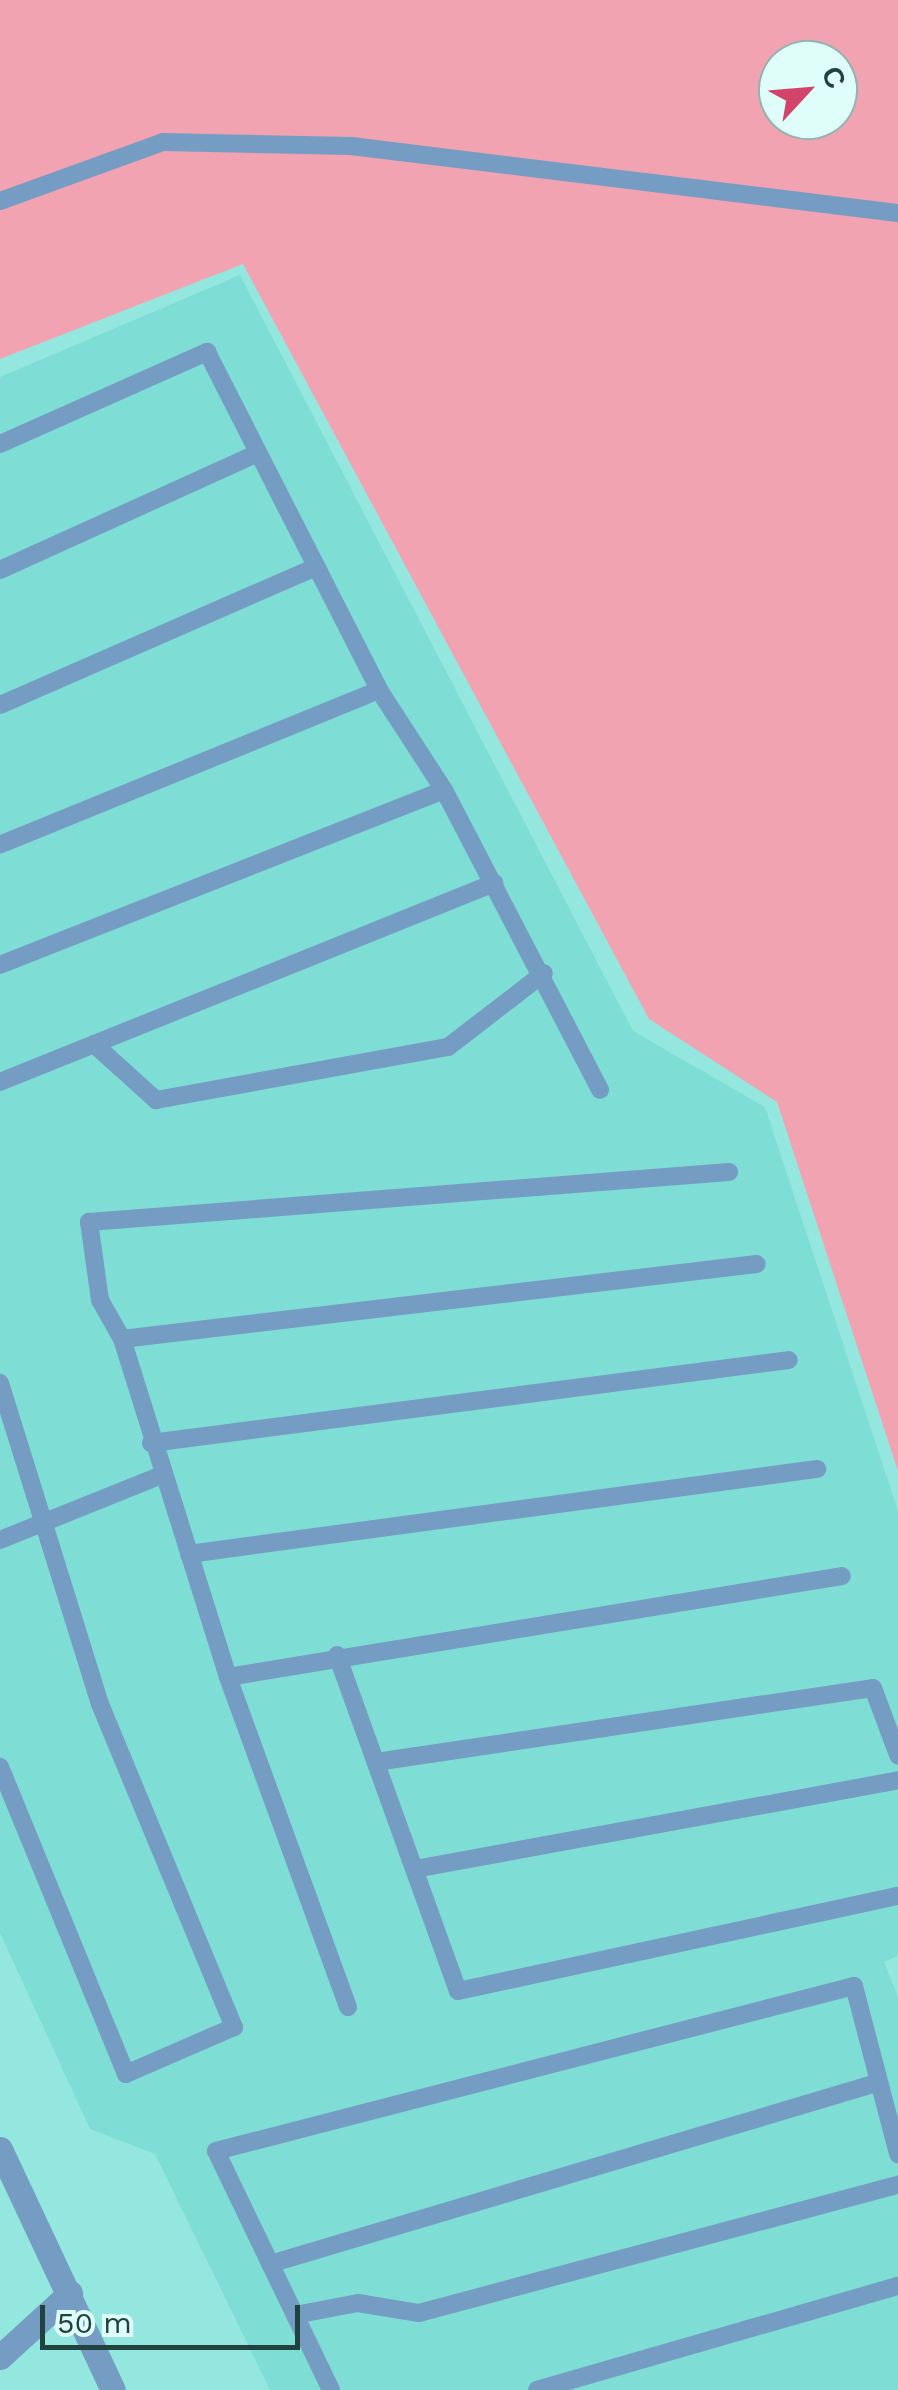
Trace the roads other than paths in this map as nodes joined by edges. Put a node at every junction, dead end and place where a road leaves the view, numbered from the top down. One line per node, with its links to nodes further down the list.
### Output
1 (0, 202): 2 (lane)
2 (898, 213)
3 (0, 444): 4 (lane)
4 (258, 453): 5 (lane); 6 (lane)
5 (316, 566): 7 (lane); 8 (lane)
6 (0, 570)
7 (379, 690): 9 (lane); 10 (lane)
8 (0, 705)
9 (444, 790): 11 (lane); 12 (lane)
10 (0, 845)
11 (494, 882): 13 (lane); 14 (lane)
12 (0, 965)
13 (544, 973): 14 (lane); 16 (lane)
14 (94, 1044): 15 (lane)
15 (0, 1082)
16 (600, 1090)
17 (729, 1172): 19 (lane)
18 (757, 1264): 19 (lane)
19 (122, 1339): 22 (lane)
20 (789, 1360): 22 (lane)
21 (0, 1383): 25 (lane)
22 (152, 1442): 24 (lane)
23 (817, 1469): 27 (lane)
24 (162, 1475): 25 (lane); 27 (lane)
25 (40, 1521): 26 (lane); 33 (lane)
26 (0, 1540)
27 (189, 1554): 30 (lane)
28 (842, 1576): 29 (lane)
29 (338, 1654): 30 (lane); 32 (lane)
30 (228, 1677): 37 (lane)
31 (898, 1755): 32 (lane)
32 (376, 1762): 35 (lane)
33 (0, 1767)
34 (898, 1780): 35 (lane)
35 (415, 1870): 36 (lane)
36 (898, 1896)
37 (348, 2007)
38 (873, 2084): 40 (lane); 42 (lane); 42 (lane)
39 (0, 2149): 44 (street)
40 (898, 2154)
41 (898, 2185): 45 (lane)
42 (270, 2264): 45 (lane)
43 (898, 2286): 49 (lane)
44 (70, 2293): 46 (street); 47 (street)
45 (294, 2316): 48 (lane)
46 (0, 2358)
47 (113, 2390)
48 (330, 2390)
49 (537, 2390)

